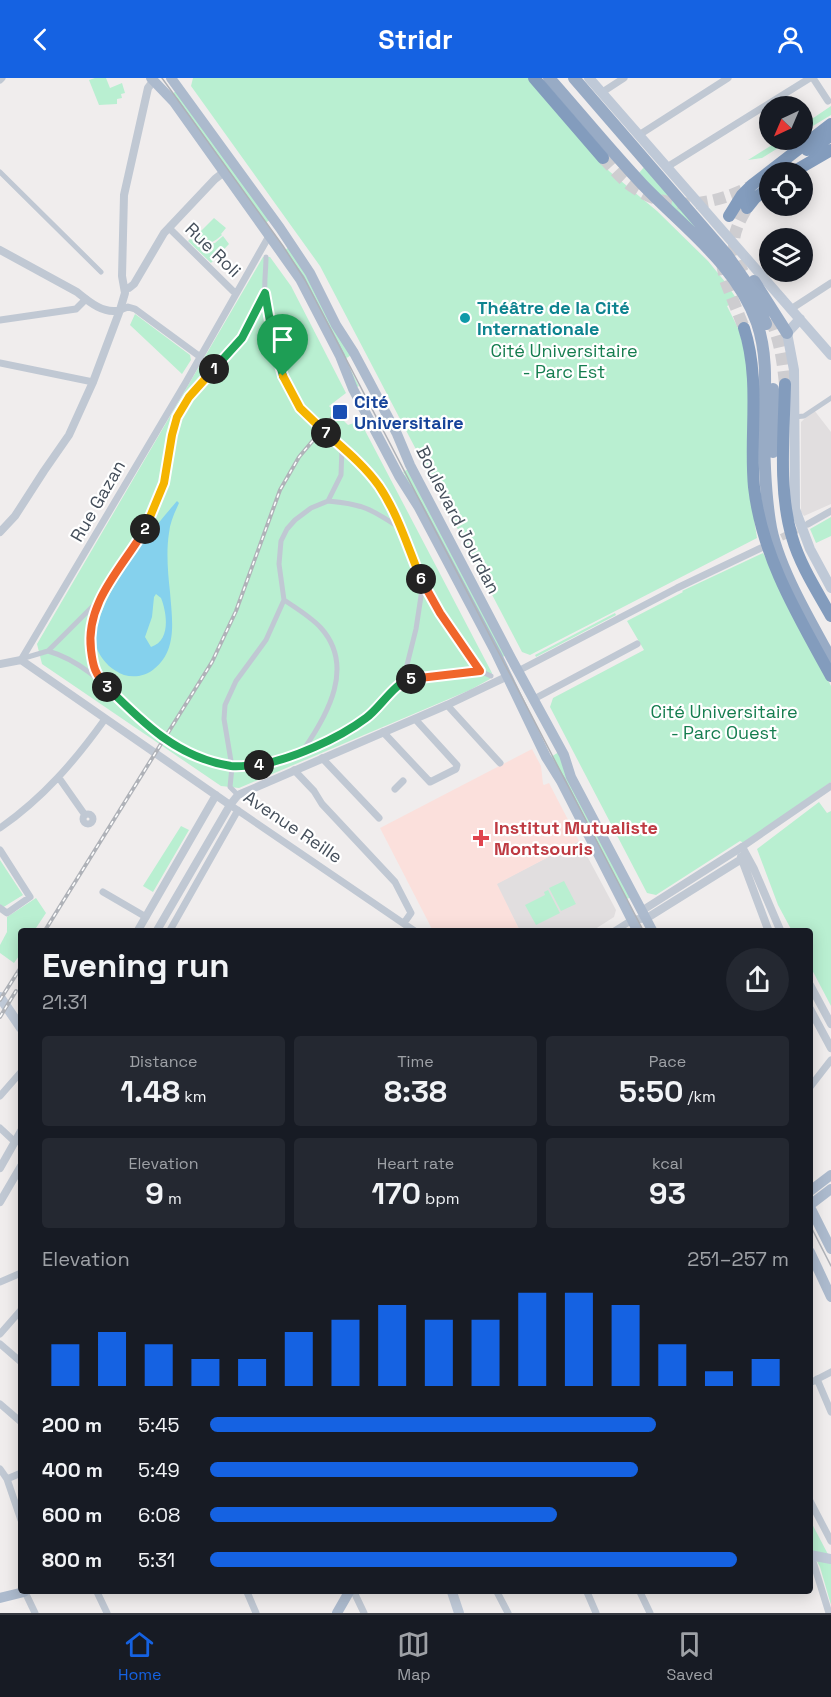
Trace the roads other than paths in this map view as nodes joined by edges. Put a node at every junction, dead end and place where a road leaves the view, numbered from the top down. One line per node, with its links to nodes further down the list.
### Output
1 (171, 78): 67 (main road, Boulevard Jourdan)
2 (534, 78): 17 (highway)
3 (549, 78): 64 (highway)
4 (574, 78): 26 (highway)
5 (589, 78): 10 (main road)
6 (624, 78): 10 (street)
7 (728, 78): 13 (street)
8 (812, 78): 11 (street); 19 (street)
9 (154, 79): 21 (main road, Boulevard Jourdan); 32 (street)
10 (601, 93): 13 (main road)
11 (828, 101)
12 (831, 124): 24 (highway)
13 (639, 135): 19 (main road)
14 (831, 136): 15 (highway)
15 (813, 146)
16 (831, 150): 18 (highway)
17 (603, 158)
18 (810, 162)
19 (667, 167): 36 (main road)
20 (0, 172): 30 (street)
21 (224, 172): 25 (street); 27 (main road, Boulevard Jourdan)
22 (759, 195): 23 (highway)
23 (747, 208)
24 (729, 216)
25 (169, 228): 32 (street); 33 (street, Rue Roli)
26 (707, 231): 41 (highway); 61 (highway)
27 (269, 236): 33 (street, Rue Gazan); 72 (main road, Boulevard Jourdan)
28 (0, 250): 35 (street)
29 (266, 257): 34 (street)
30 (101, 272)
31 (831, 283): 36 (street)
32 (125, 288): 37 (street)
33 (235, 293): 43 (street, Rue Gazan)
34 (265, 293): 49 (street); 58 (street)
35 (86, 299): 37 (street); 39 (street)
36 (791, 309): 38 (main road)
37 (120, 310): 43 (street); 45 (street)
38 (800, 319): 41 (main road); 42 (main road)
39 (0, 320)
40 (744, 328): 71 (highway)
41 (787, 333): 48 (main road)
42 (831, 355)
43 (199, 356): 65 (street, Rue Gazan)
44 (0, 363): 45 (street)
45 (93, 382): 54 (street)
46 (785, 384): 60 (highway)
47 (831, 398): 48 (street)
48 (794, 417): 57 (main road)
49 (342, 448): 50 (street); 53 (street)
50 (328, 501): 53 (street); 59 (street)
51 (831, 511): 52 (street)
52 (808, 524)
53 (400, 528): 56 (street)
54 (0, 532)
55 (761, 548): 67 (street)
56 (423, 583): 68 (street); 73 (street)
57 (831, 588)
58 (99, 600): 63 (street); 69 (street)
59 (284, 600): 79 (street); 82 (street)
60 (831, 616)
61 (831, 641)
62 (637, 644): 74 (street)
63 (48, 651): 65 (street); 69 (street)
64 (831, 659)
65 (21, 660): 66 (street); 77 (street, Avenue Reille)
66 (0, 664)
67 (518, 670): 74 (main road, Boulevard Jourdan)
68 (480, 671): 70 (street); 73 (street)
69 (96, 676): 82 (street)
70 (491, 676)
71 (831, 676)
72 (506, 677): 75 (street); 101 (main road, Boulevard Jourdan)
73 (403, 681): 79 (street)
74 (534, 699): 99 (main road, Boulevard Jourdan)
75 (447, 705): 76 (street); 81 (street)
76 (415, 718): 78 (street); 78 (street)
77 (105, 719): 84 (street); 89 (street, Avenue Reille)
78 (383, 732): 80 (street)
79 (303, 751): 82 (street)
80 (322, 758): 83 (street); 92 (street)
81 (500, 763)
82 (232, 766): 88 (street)
83 (294, 770): 90 (street); 102 (street)
84 (59, 778): 91 (street); 93 (street)
85 (403, 781): 87 (street)
86 (831, 786): 94 (street)
87 (395, 789)
88 (235, 792)
89 (216, 795): 90 (street, Avenue Reille); 100 (street)
90 (234, 807): 102 (street, Avenue Reille); 104 (street); 105 (street)
91 (85, 815)
92 (379, 818)
93 (0, 828)
94 (742, 847): 96 (street); 99 (street); 111 (street)
95 (0, 850): 98 (street)
96 (740, 860): 99 (street); 110 (street)
97 (103, 892): 100 (street)
98 (1, 910)
99 (645, 914): 101 (street); 109 (main road, Boulevard Jourdan)
100 (146, 917): 103 (street)
101 (632, 920): 107 (street); 108 (main road, Boulevard Jourdan)
102 (404, 923): 106 (street, Avenue Reille)
103 (139, 928)
104 (158, 928)
105 (171, 928)
106 (411, 928)
107 (619, 928)
108 (636, 928)
109 (651, 928)
110 (768, 928)
111 (779, 928)
112 (813, 991): 116 (street)
113 (0, 997): 115 (main road)
114 (813, 1015): 117 (street)
115 (18, 1024)
116 (831, 1024)
117 (831, 1048)
118 (831, 1060): 120 (street)
119 (18, 1075): 121 (street)
120 (813, 1081)
121 (0, 1096)
122 (0, 1128): 124 (street)
123 (18, 1136): 124 (street)
124 (15, 1142): 125 (street)
125 (0, 1168)
126 (18, 1171): 130 (street)
127 (831, 1175): 128 (main road)
128 (813, 1189)
129 (831, 1189): 131 (main road)
130 (0, 1202)
131 (813, 1204)
132 (813, 1212): 133 (main road)
133 (831, 1249)
134 (813, 1258): 137 (main road)
135 (18, 1274): 136 (street)
136 (0, 1281)
137 (831, 1297)
138 (18, 1313): 139 (street)
139 (0, 1334)
140 (0, 1344): 141 (street)
141 (18, 1359)
142 (831, 1372): 143 (street)
143 (813, 1381): 145 (street)
144 (0, 1404): 146 (street)
145 (831, 1412)
146 (18, 1419)
147 (0, 1469): 149 (street)
148 (18, 1474): 149 (street)
149 (7, 1479): 151 (street)
150 (813, 1507): 152 (street)
151 (18, 1511)
152 (831, 1541)
153 (813, 1556): 155 (main road)
154 (813, 1559): 176 (street)
155 (831, 1559)
156 (18, 1594): 166 (main road)
157 (25, 1594): 167 (street)
158 (98, 1594): 168 (street)
159 (248, 1594): 169 (street)
160 (348, 1594): 170 (main road)
161 (355, 1594): 171 (street)
162 (453, 1594): 172 (main road)
163 (498, 1594): 173 (street)
164 (588, 1594): 174 (street)
165 (641, 1594): 175 (street)
166 (0, 1598)
167 (35, 1613)
168 (107, 1613)
169 (256, 1613)
170 (337, 1613)
171 (364, 1613)
172 (459, 1613)
173 (508, 1613)
174 (596, 1613)
175 (650, 1613)
176 (830, 1613)

